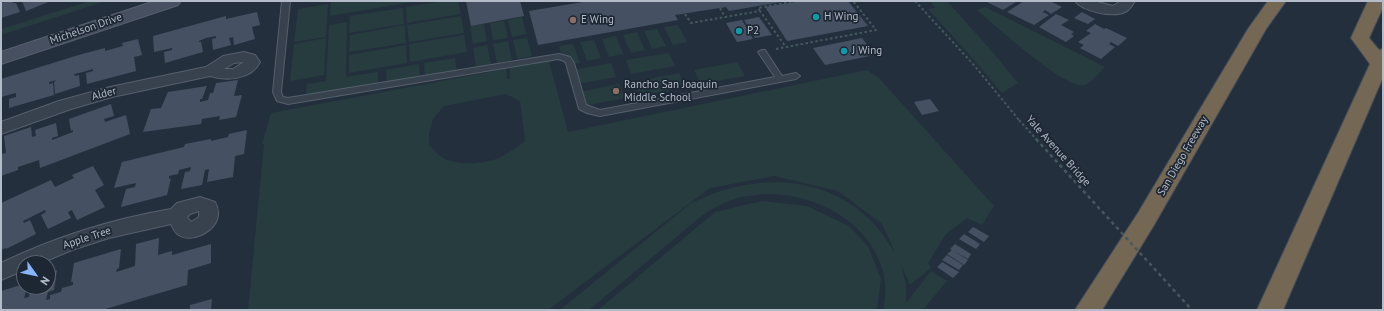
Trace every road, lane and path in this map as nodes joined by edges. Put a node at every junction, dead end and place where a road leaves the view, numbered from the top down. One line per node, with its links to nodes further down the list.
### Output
1 (134, 1): 15 (main road, Michelson Drive)
2 (286, 1): 22 (lane)
3 (794, 1): 12 (path)
4 (853, 1): 16 (path)
5 (915, 1): 27 (path, Yale Avenue Bridge, bridge)
6 (1082, 1): 7 (street)
7 (1128, 1)
8 (1277, 1): 26 (highway, San Diego Freeway)
9 (1377, 1): 19 (highway)
10 (168, 2): 18 (main road, Michelson Drive)
11 (720, 8): 14 (path)
12 (760, 11): 14 (path); 16 (path)
13 (685, 14): 14 (path)
14 (725, 17)
15 (1, 45)
16 (786, 47): 17 (path)
17 (762, 52): 22 (lane)
18 (1, 58)
19 (1381, 59): 28 (highway)
20 (210, 71): 23 (street, Alder)
21 (796, 76): 22 (lane)
22 (780, 79)
23 (1, 128)
24 (177, 216): 25 (street, Apple Tree)
25 (1, 272)
26 (1088, 310)
27 (1192, 310)
28 (1270, 310)

